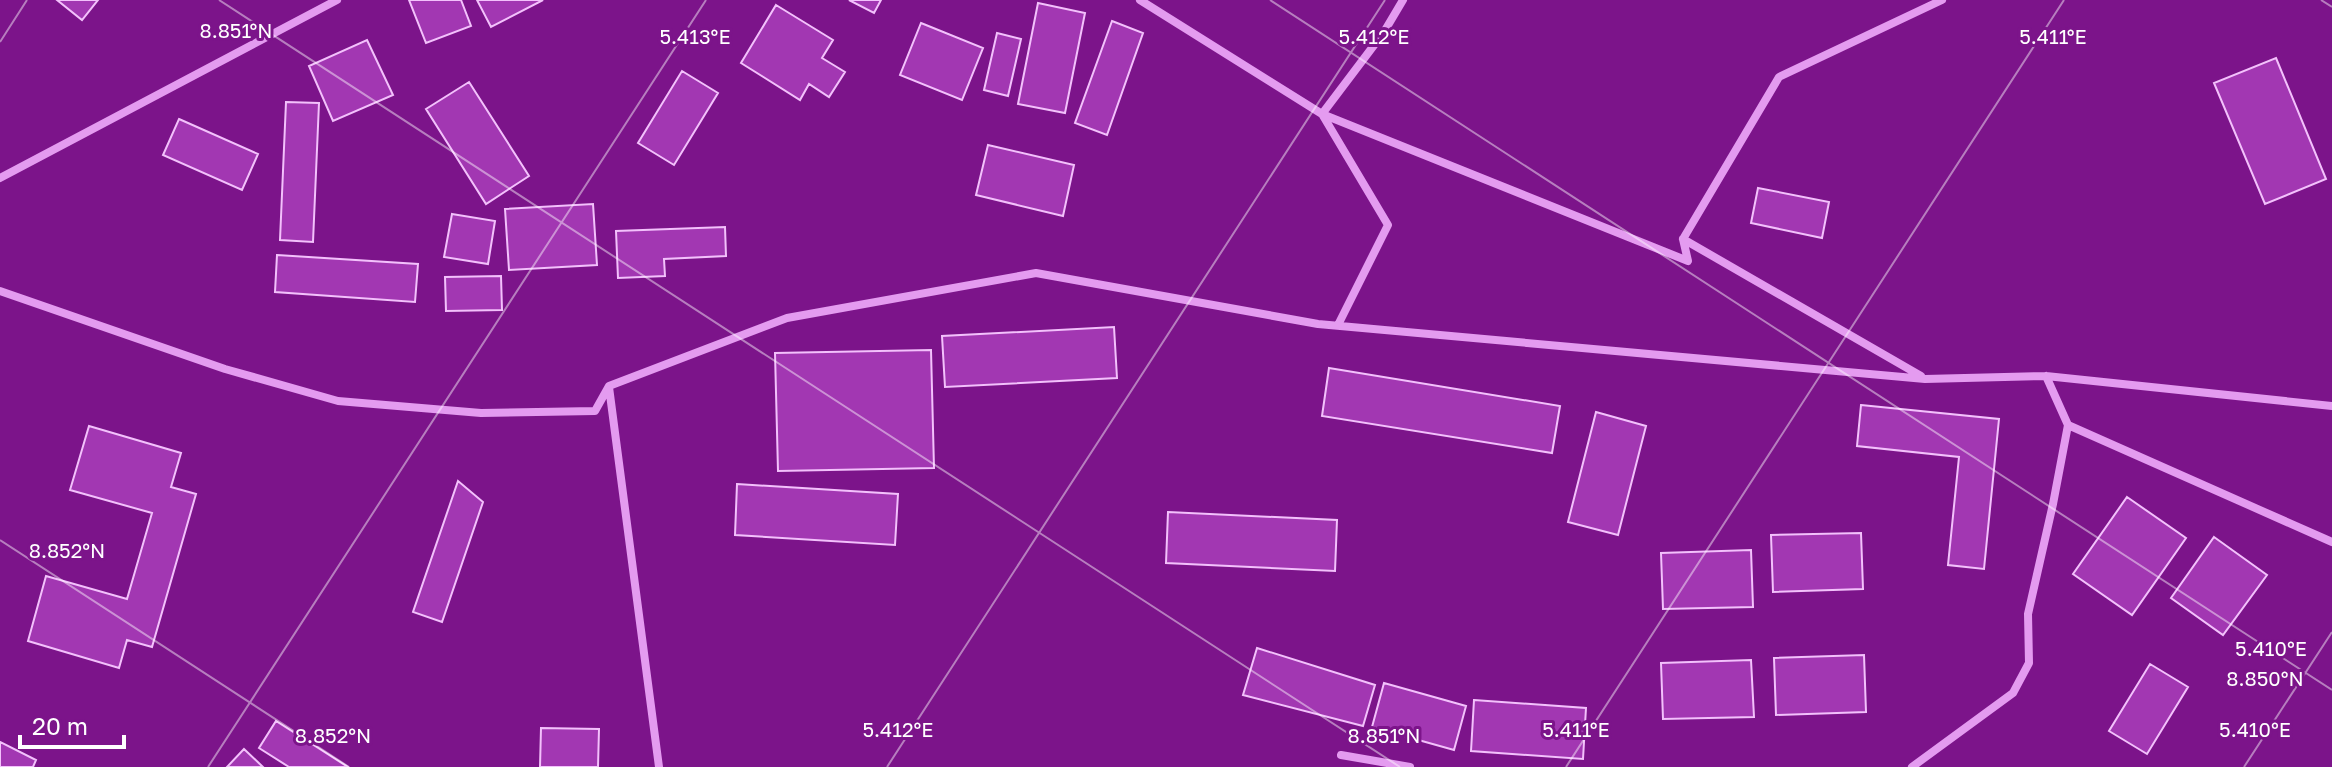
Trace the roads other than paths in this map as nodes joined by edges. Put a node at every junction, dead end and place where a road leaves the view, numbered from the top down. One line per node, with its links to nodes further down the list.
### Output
1 (337, 0): 6 (street)
2 (1140, 0): 5 (street)
3 (1403, 0): 5 (street)
4 (1942, 0): 7 (street)
5 (1322, 114): 7 (street); 9 (street)
6 (0, 178)
7 (1683, 239): 11 (street)
8 (0, 291): 12 (street)
9 (1338, 325): 11 (street); 12 (street)
10 (2046, 376): 11 (street); 13 (street); 14 (street)
11 (1925, 379)
12 (609, 386): 17 (street)
13 (2332, 406)
14 (2068, 425): 15 (street); 19 (street)
15 (2332, 542)
16 (1341, 755): 18 (street)
17 (659, 767)
18 (1410, 767)
19 (1912, 767)

